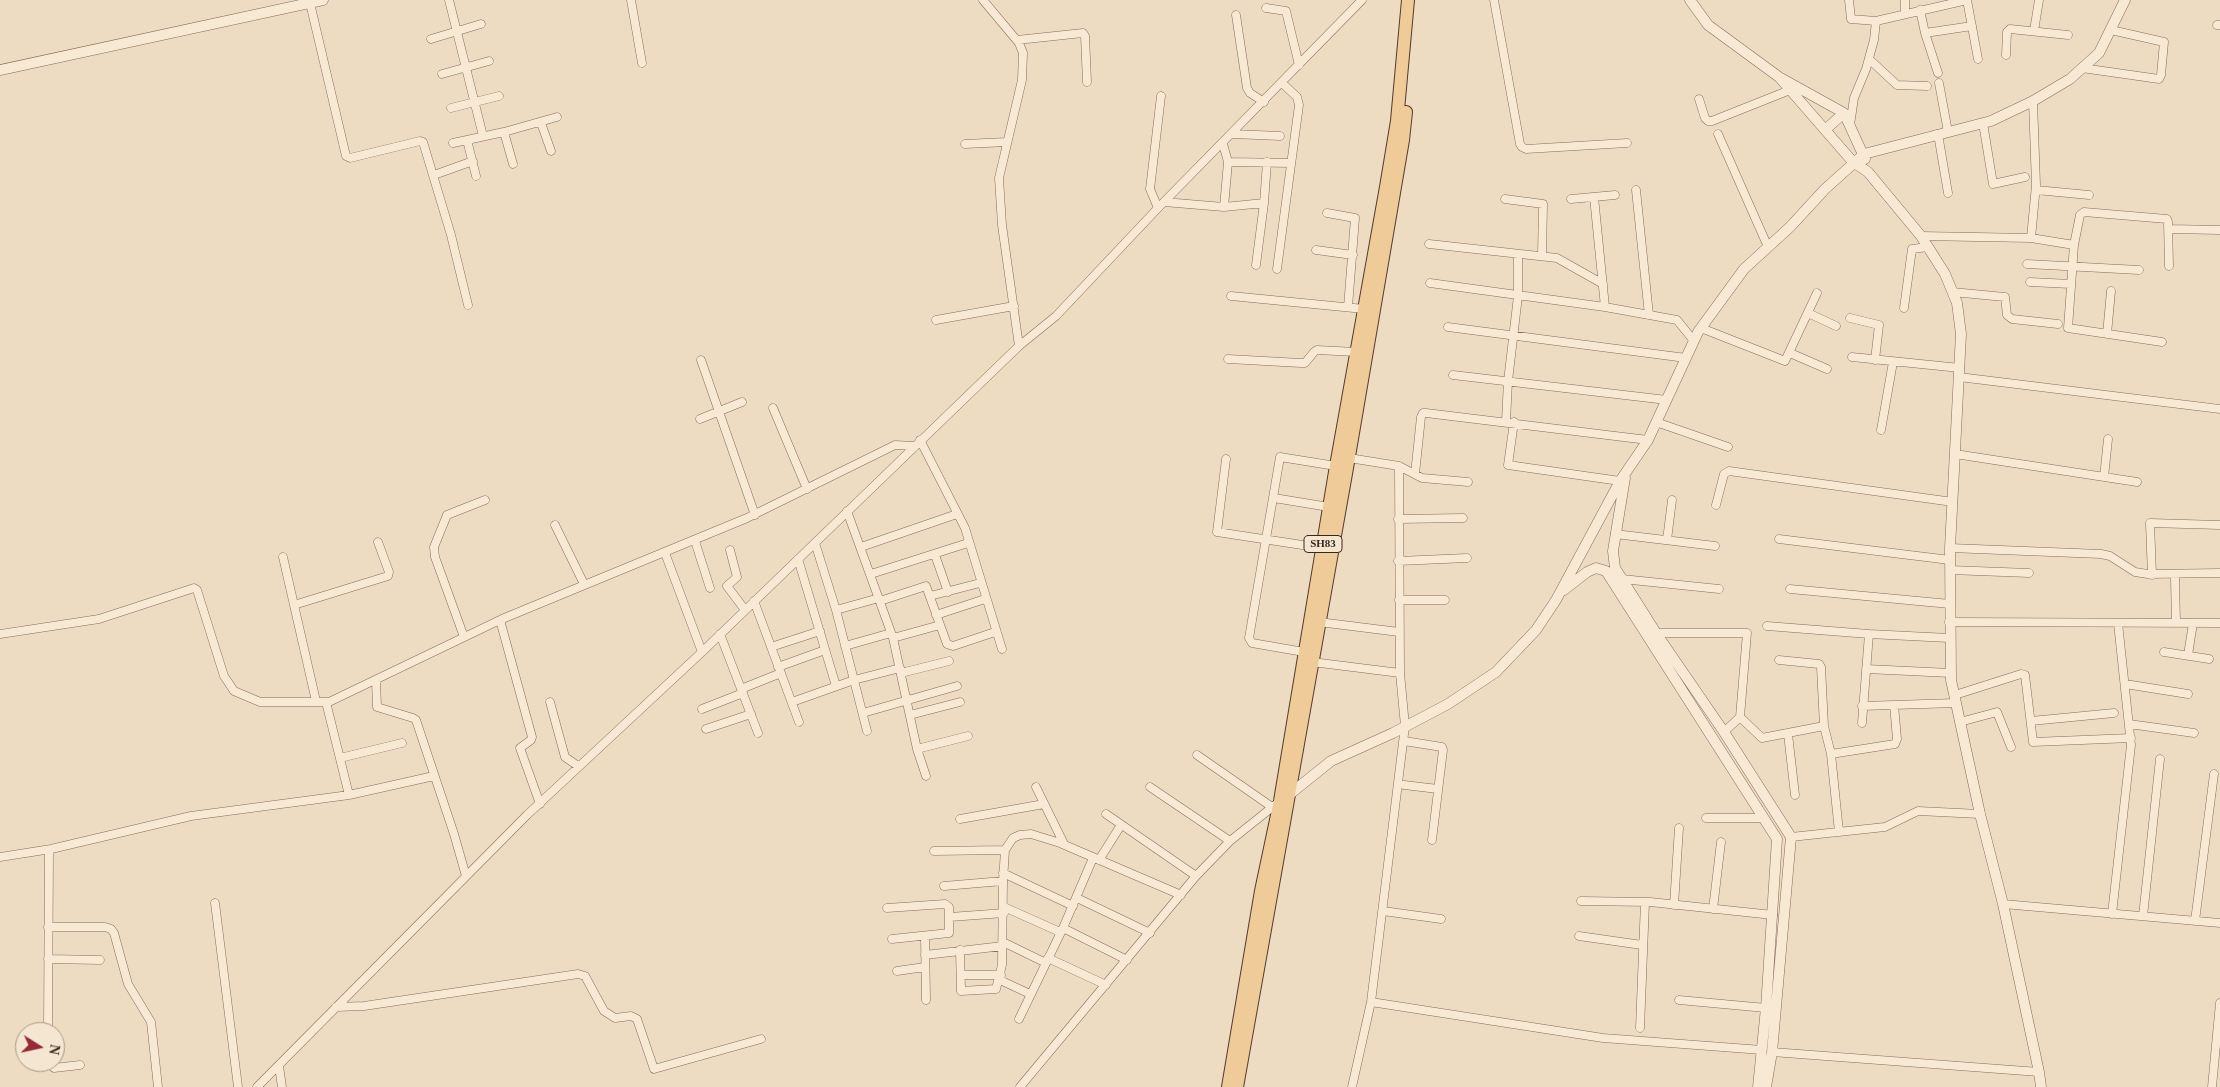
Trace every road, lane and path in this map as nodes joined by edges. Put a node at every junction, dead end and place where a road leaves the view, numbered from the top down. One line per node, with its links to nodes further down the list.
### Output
1 (323, 0): 15 (street)
2 (449, 0): 25 (street)
3 (631, 0): 34 (street)
4 (983, 0): 29 (street)
5 (1362, 0): 35 (street)
6 (1408, 0): 130 (main road, SH83)
7 (1417, 0): 170 (main road, SH83)
8 (1494, 0): 71 (street)
9 (1690, 0): 41 (street)
10 (1849, 0): 20 (street)
11 (1905, 0): 18 (street)
12 (1967, 0): 17 (street); 22 (street)
13 (2039, 0): 24 (street)
14 (2126, 0): 23 (street)
15 (310, 3): 38 (street); 83 (street)
16 (1266, 8): 35 (street)
17 (1920, 10): 18 (street); 26 (street)
18 (1905, 13): 20 (street)
19 (1236, 15): 51 (street)
20 (1876, 21): 31 (street)
21 (481, 24): 25 (street)
22 (1972, 26): 26 (street); 32 (street)
23 (2111, 30): 37 (street); 37 (street)
24 (2034, 31): 27 (street); 30 (street)
25 (456, 32): 28 (street); 36 (street)
26 (1925, 33): 39 (street)
27 (2068, 35)
28 (432, 39)
29 (1017, 40): 42 (street); 69 (street)
30 (2006, 55)
31 (1869, 59): 45 (street); 60 (street)
32 (1978, 59)
33 (489, 61): 36 (street)
34 (642, 63)
35 (1300, 65): 43 (street)
36 (464, 67): 40 (street); 52 (street)
37 (2082, 68): 50 (street)
38 (0, 70)
39 (1938, 73)
40 (442, 74)
41 (1780, 77): 46 (street); 53 (street)
42 (1087, 82)
43 (1282, 83): 51 (street); 80 (street)
44 (1939, 83): 63 (street)
45 (1927, 86)
46 (1790, 90): 49 (street); 57 (street)
47 (499, 96): 52 (street)
48 (1162, 96): 95 (street)
49 (1700, 99)
50 (2033, 101): 59 (street); 87 (street)
51 (1264, 102): 64 (street)
52 (474, 103): 54 (street); 66 (street)
53 (1830, 104): 55 (street); 57 (street)
54 (450, 108)
55 (1844, 113): 60 (street); 61 (street)
56 (557, 117): 58 (street)
57 (1816, 118): 61 (street)
58 (541, 123): 62 (street); 74 (street)
59 (1982, 123): 63 (street); 85 (street)
60 (1850, 125): 75 (street)
61 (1826, 129): 79 (street)
62 (504, 132): 66 (street); 81 (street)
63 (1943, 133): 75 (street); 88 (street)
64 (1233, 134): 67 (street); 73 (street)
65 (1718, 134): 105 (street)
66 (483, 136): 68 (street)
67 (1280, 136)
68 (468, 140): 70 (street); 76 (street)
69 (1007, 142): 72 (street); 126 (street)
70 (453, 143)
71 (1627, 143)
72 (965, 144)
73 (1224, 144): 77 (street); 95 (street)
74 (551, 151)
75 (1864, 154): 79 (street); 82 (street)
76 (473, 161): 83 (street); 84 (street)
77 (1228, 162): 78 (street); 96 (street)
78 (1266, 162): 80 (street); 94 (street)
79 (1853, 162): 82 (street); 105 (street)
80 (1291, 163): 114 (street)
81 (513, 164)
82 (1868, 172): 100 (street)
83 (434, 175): 125 (street)
84 (476, 176)
85 (2025, 178)
86 (1636, 190): 132 (street)
87 (2036, 190): 90 (street); 101 (street)
88 (1948, 193)
89 (1615, 195): 91 (street)
90 (2089, 195)
91 (1594, 198): 93 (street); 118 (street)
92 (1505, 199): 109 (street)
93 (1571, 199)
94 (1264, 203): 96 (street); 111 (street)
95 (1161, 205): 96 (street); 143 (street)
96 (1224, 207)
97 (1326, 213): 108 (street)
98 (2168, 229): 99 (street); 103 (street); 113 (street)
99 (2220, 230)
100 (1921, 236): 101 (street); 104 (street)
101 (2031, 238): 103 (street)
102 (1429, 244): 107 (street)
103 (2074, 245): 112 (street)
104 (1928, 246): 121 (street); 129 (street)
105 (1768, 247): 138 (street)
106 (1316, 250): 108 (street)
107 (1518, 254): 109 (street); 124 (street)
108 (1352, 255): 127 (street)
109 (1542, 256): 118 (street)
110 (2028, 264): 112 (street)
111 (1256, 265)
112 (2073, 266): 115 (street); 119 (street)
113 (2169, 266)
114 (1277, 268)
115 (2139, 270)
116 (2030, 282): 119 (street)
117 (1430, 283): 124 (street)
118 (1603, 284): 128 (street)
119 (2071, 284): 139 (street)
120 (2111, 291): 139 (street)
121 (1952, 292): 135 (street); 153 (street)
122 (1817, 293): 131 (street)
123 (1231, 296): 127 (street)
124 (1518, 296): 128 (street); 140 (street)
125 (468, 305)
126 (1014, 306): 134 (street); 143 (street)
127 (1348, 307): 130 (street)
128 (1605, 307): 132 (street)
129 (1904, 308)
130 (1364, 309): 144 (main road, SH83)
131 (1808, 312): 136 (street); 145 (street)
132 (1649, 315): 141 (street)
133 (1850, 318): 150 (street)
134 (936, 320)
135 (2058, 324)
136 (1836, 326)
137 (1448, 328): 140 (street)
138 (1701, 328): 141 (street); 145 (street)
139 (2107, 334): 142 (street)
140 (1513, 336): 147 (street); 155 (street)
141 (1694, 341): 147 (street)
142 (2162, 342)
143 (1019, 346): 167 (street)
144 (1356, 352): 148 (street); 172 (main road, SH83)
145 (1790, 353): 152 (street)
146 (1852, 357): 150 (street)
147 (1686, 358): 156 (street)
148 (1228, 359)
149 (700, 360): 160 (street)
150 (1875, 360): 151 (street)
151 (1893, 362): 153 (street); 164 (street)
152 (1827, 369)
153 (1959, 373): 159 (street); 169 (street)
154 (1453, 375): 155 (street)
155 (1508, 381): 156 (street); 162 (street)
156 (1667, 400): 163 (street)
157 (742, 402): 160 (street)
158 (773, 408): 179 (street)
159 (2220, 409)
160 (719, 412): 161 (street); 187 (street)
161 (700, 419)
162 (1510, 422): 166 (street); 174 (street); 175 (street)
163 (1656, 422): 166 (street); 168 (street)
164 (1881, 430)
165 (2108, 439): 176 (street)
166 (1648, 440): 175 (street)
167 (917, 443): 179 (street); 186 (street); 188 (street)
168 (1728, 447)
169 (1955, 454): 176 (street); 183 (street)
170 (1349, 458): 173 (street); 238 (main road, SH83)
171 (1226, 459): 197 (street)
172 (1336, 466): 180 (street); 185 (main road, SH83)
173 (1399, 466): 174 (street); 190 (street)
174 (1415, 474): 177 (street)
175 (1623, 476): 193 (street); 225 (street)
176 (2104, 477): 178 (street)
177 (1468, 482)
178 (2137, 482)
179 (807, 489): 187 (street)
180 (1274, 498): 185 (street); 197 (street)
181 (485, 500): 254 (street)
182 (1672, 500): 195 (street)
183 (1953, 502): 184 (street); 204 (street)
184 (1716, 505)
185 (1329, 508): 203 (main road, SH83)
186 (848, 511): 199 (street); 202 (street)
187 (755, 514): 196 (street)
188 (957, 514): 200 (street); 202 (street)
189 (1463, 518): 190 (street)
190 (1398, 519): 211 (street)
191 (555, 525): 220 (street)
192 (2220, 525): 216 (street)
193 (1615, 534): 195 (street); 218 (street)
194 (1780, 539): 212 (street)
195 (1666, 540): 201 (street)
196 (695, 541): 206 (street); 221 (street)
197 (1267, 541): 203 (street); 263 (street)
198 (378, 542): 232 (street)
199 (815, 543): 210 (street); 235 (street)
200 (968, 543): 207 (street); 219 (street)
201 (1715, 546)
202 (861, 547): 215 (street)
203 (1322, 548): 263 (main road, SH83)
204 (1950, 548): 212 (street); 216 (street)
205 (730, 550): 234 (street)
206 (664, 553): 220 (street); 260 (street)
207 (935, 555): 215 (street); 224 (street)
208 (283, 557): 232 (street)
209 (1467, 558): 211 (street)
210 (798, 559): 231 (street); 246 (street)
211 (1398, 561): 229 (street)
212 (1950, 565): 213 (street); 233 (street)
213 (2029, 573)
214 (2220, 573): 216 (street)
215 (871, 574): 228 (street)
216 (2152, 575)
217 (2175, 578): 241 (street)
218 (1622, 579): 222 (street); 249 (street)
219 (980, 583): 224 (street); 227 (street)
220 (584, 584): 237 (street)
221 (710, 588)
222 (1719, 589)
223 (1790, 589): 233 (street)
224 (948, 592): 226 (street)
225 (1561, 592): 299 (street); 333 (street)
226 (930, 596): 228 (street); 236 (street)
227 (985, 599): 236 (street); 247 (street)
228 (879, 600): 235 (street); 253 (street)
229 (1399, 600): 230 (street); 248 (street)
230 (1444, 600)
231 (754, 601): 234 (street); 257 (street)
232 (294, 604): 281 (street)
233 (1950, 604): 239 (street)
234 (745, 610): 251 (street)
235 (836, 610): 256 (street)
236 (936, 615): 244 (street)
237 (500, 620): 254 (street); 328 (street)
238 (1319, 622): 248 (street); 263 (main road, SH83)
239 (1950, 622): 240 (street); 255 (street)
240 (2118, 623): 241 (street); 274 (street)
241 (2176, 623): 242 (street)
242 (2193, 623): 243 (street); 262 (street)
243 (2220, 623)
244 (940, 625): 247 (street); 253 (street)
245 (1767, 626): 252 (street)
246 (820, 631): 257 (street); 259 (street)
247 (996, 632): 258 (street)
248 (1399, 632): 270 (street)
249 (1656, 633): 293 (street); 303 (street)
250 (0, 634): 281 (street)
251 (720, 634): 260 (street); 277 (street)
252 (1869, 634): 255 (street); 267 (street)
253 (892, 635): 256 (street); 269 (street)
254 (464, 637): 273 (street)
255 (1949, 638): 271 (street)
256 (845, 646): 272 (street)
257 (771, 647): 268 (street)
258 (1002, 649)
259 (825, 650): 268 (street); 275 (street)
260 (702, 652): 317 (street)
261 (2164, 652): 262 (street)
262 (2188, 656): 264 (street)
263 (1308, 657): 270 (street); 327 (main road, SH83)
264 (2209, 659)
265 (1779, 660): 300 (street)
266 (948, 661): 269 (street)
267 (1866, 669): 271 (street); 287 (street)
268 (780, 670): 277 (street); 284 (street)
269 (901, 671): 272 (street); 279 (street)
270 (1400, 673): 299 (street)
271 (1951, 673): 280 (street)
272 (854, 680): 275 (street); 289 (street)
273 (376, 681): 282 (street); 319 (street)
274 (2125, 684): 278 (street); 298 (street)
275 (836, 686): 284 (street)
276 (957, 686): 279 (street)
277 (742, 691): 288 (street); 291 (street)
278 (2188, 694)
279 (906, 699): 289 (street); 292 (street)
280 (1956, 699): 286 (street); 294 (street); 296 (street)
281 (316, 701): 282 (street)
282 (326, 702): 315 (street)
283 (550, 702): 317 (street)
284 (792, 702): 295 (street)
285 (960, 702): 292 (street)
286 (1894, 705): 287 (street); 313 (street)
287 (1862, 706): 297 (street)
288 (702, 709)
289 (863, 713): 302 (street)
290 (2114, 713): 294 (street)
291 (751, 714): 301 (street); 305 (street)
292 (910, 715): 312 (street)
293 (1740, 717): 303 (street); 306 (street)
294 (2030, 721): 308 (street)
295 (799, 722)
296 (1960, 722): 311 (street); 331 (street)
297 (1862, 723)
298 (2130, 724): 304 (street); 308 (street)
299 (1406, 726): 309 (street); 327 (street)
300 (1824, 726): 306 (street); 313 (street)
301 (706, 730)
302 (867, 731)
303 (1724, 732): 338 (street)
304 (2194, 733)
305 (758, 734)
306 (1788, 734): 326 (street)
307 (968, 736): 312 (street)
308 (2131, 738): 364 (street)
309 (1404, 741): 324 (street); 363 (street)
310 (402, 743): 315 (street)
311 (2011, 747)
312 (917, 749): 320 (street)
313 (1831, 754): 337 (street)
314 (1197, 755): 327 (street)
315 (340, 758): 325 (street)
316 (2160, 759): 366 (street)
317 (578, 766): 328 (street)
318 (2214, 774): 369 (street)
319 (434, 776): 325 (street); 348 (street)
320 (926, 776)
321 (1404, 785): 324 (street)
322 (1036, 787): 329 (street)
323 (1150, 787): 340 (street)
324 (1438, 789): 339 (street)
325 (349, 795): 343 (street)
326 (1795, 795)
327 (1281, 801): 340 (street); 399 (main road, SH83)
328 (540, 804): 348 (street)
329 (1044, 804): 334 (street); 342 (street)
330 (1106, 814): 335 (street)
331 (1980, 814): 337 (street); 357 (street)
332 (1706, 818): 333 (street)
333 (1764, 818): 365 (street)
334 (960, 819)
335 (1121, 825): 347 (street); 349 (street)
336 (1679, 828): 358 (street)
337 (1838, 832): 338 (street)
338 (1791, 837): 402 (street)
339 (1432, 840)
340 (1230, 841): 349 (street)
341 (1721, 842): 361 (street)
342 (1064, 844): 344 (street); 347 (street)
343 (49, 850): 346 (street); 371 (street)
344 (1005, 850): 345 (street); 350 (street)
345 (934, 851)
346 (0, 857)
347 (1096, 859): 352 (street); 353 (street)
348 (466, 876): 395 (street)
349 (1196, 876): 352 (street)
350 (1003, 877): 351 (street); 359 (street); 362 (street)
351 (944, 886)
352 (1181, 895): 373 (street)
353 (1077, 898): 359 (street); 373 (street)
354 (1581, 901): 355 (street)
355 (1645, 902): 358 (street); 378 (street)
356 (215, 903): 408 (street)
357 (2003, 904): 364 (street); 406 (street)
358 (1674, 905): 361 (street)
359 (1073, 906): 372 (street)
360 (887, 908): 367 (street)
361 (1713, 909): 365 (street)
362 (1004, 910): 367 (street); 372 (street); 377 (street)
363 (1382, 911): 368 (street); 393 (street)
364 (2112, 914): 366 (street)
365 (1773, 915): 396 (street)
366 (2143, 916): 369 (street)
367 (950, 917): 374 (street)
368 (1441, 919)
369 (2194, 921): 370 (street)
370 (2220, 923)
371 (48, 927): 381 (street); 407 (street)
372 (1062, 930): 383 (street); 384 (street)
373 (1150, 933): 384 (street)
374 (924, 936): 376 (street); 380 (street)
375 (1580, 936): 378 (street)
376 (892, 939)
377 (1003, 944): 379 (street); 383 (street); 388 (street)
378 (1642, 945): 400 (street)
379 (960, 950): 380 (street); 387 (street)
380 (925, 955): 385 (street)
381 (48, 959): 382 (street); 398 (street)
382 (100, 960)
383 (1047, 960): 389 (street); 390 (street)
384 (1128, 960): 389 (street)
385 (925, 967): 386 (street); 391 (street)
386 (897, 971)
387 (961, 976): 388 (street); 388 (street)
388 (1000, 978): 390 (street)
389 (1106, 985): 411 (street)
390 (1030, 994): 397 (street)
391 (926, 1000)
392 (1679, 1000): 396 (street)
393 (1371, 1002): 402 (street); 414 (street)
394 (2220, 1003): 418 (street)
395 (336, 1007): 401 (street); 404 (street)
396 (1766, 1008): 402 (street)
397 (1019, 1019)
398 (48, 1022)
399 (1243, 1028): 412 (main road, SH83); 413 (main road, SH83)
400 (1640, 1028)
401 (761, 1039)
402 (1767, 1051): 406 (street); 415 (street); 416 (street)
403 (80, 1065): 405 (street)
404 (278, 1066): 409 (street); 410 (street)
405 (65, 1067)
406 (2040, 1072): 417 (street)
407 (158, 1087)
408 (238, 1087)
409 (257, 1087)
410 (282, 1087)
411 (1020, 1087)
412 (1228, 1087)
413 (1238, 1087)
414 (1352, 1087)
415 (1758, 1087)
416 (1766, 1087)
417 (2041, 1087)
418 (2212, 1087)

